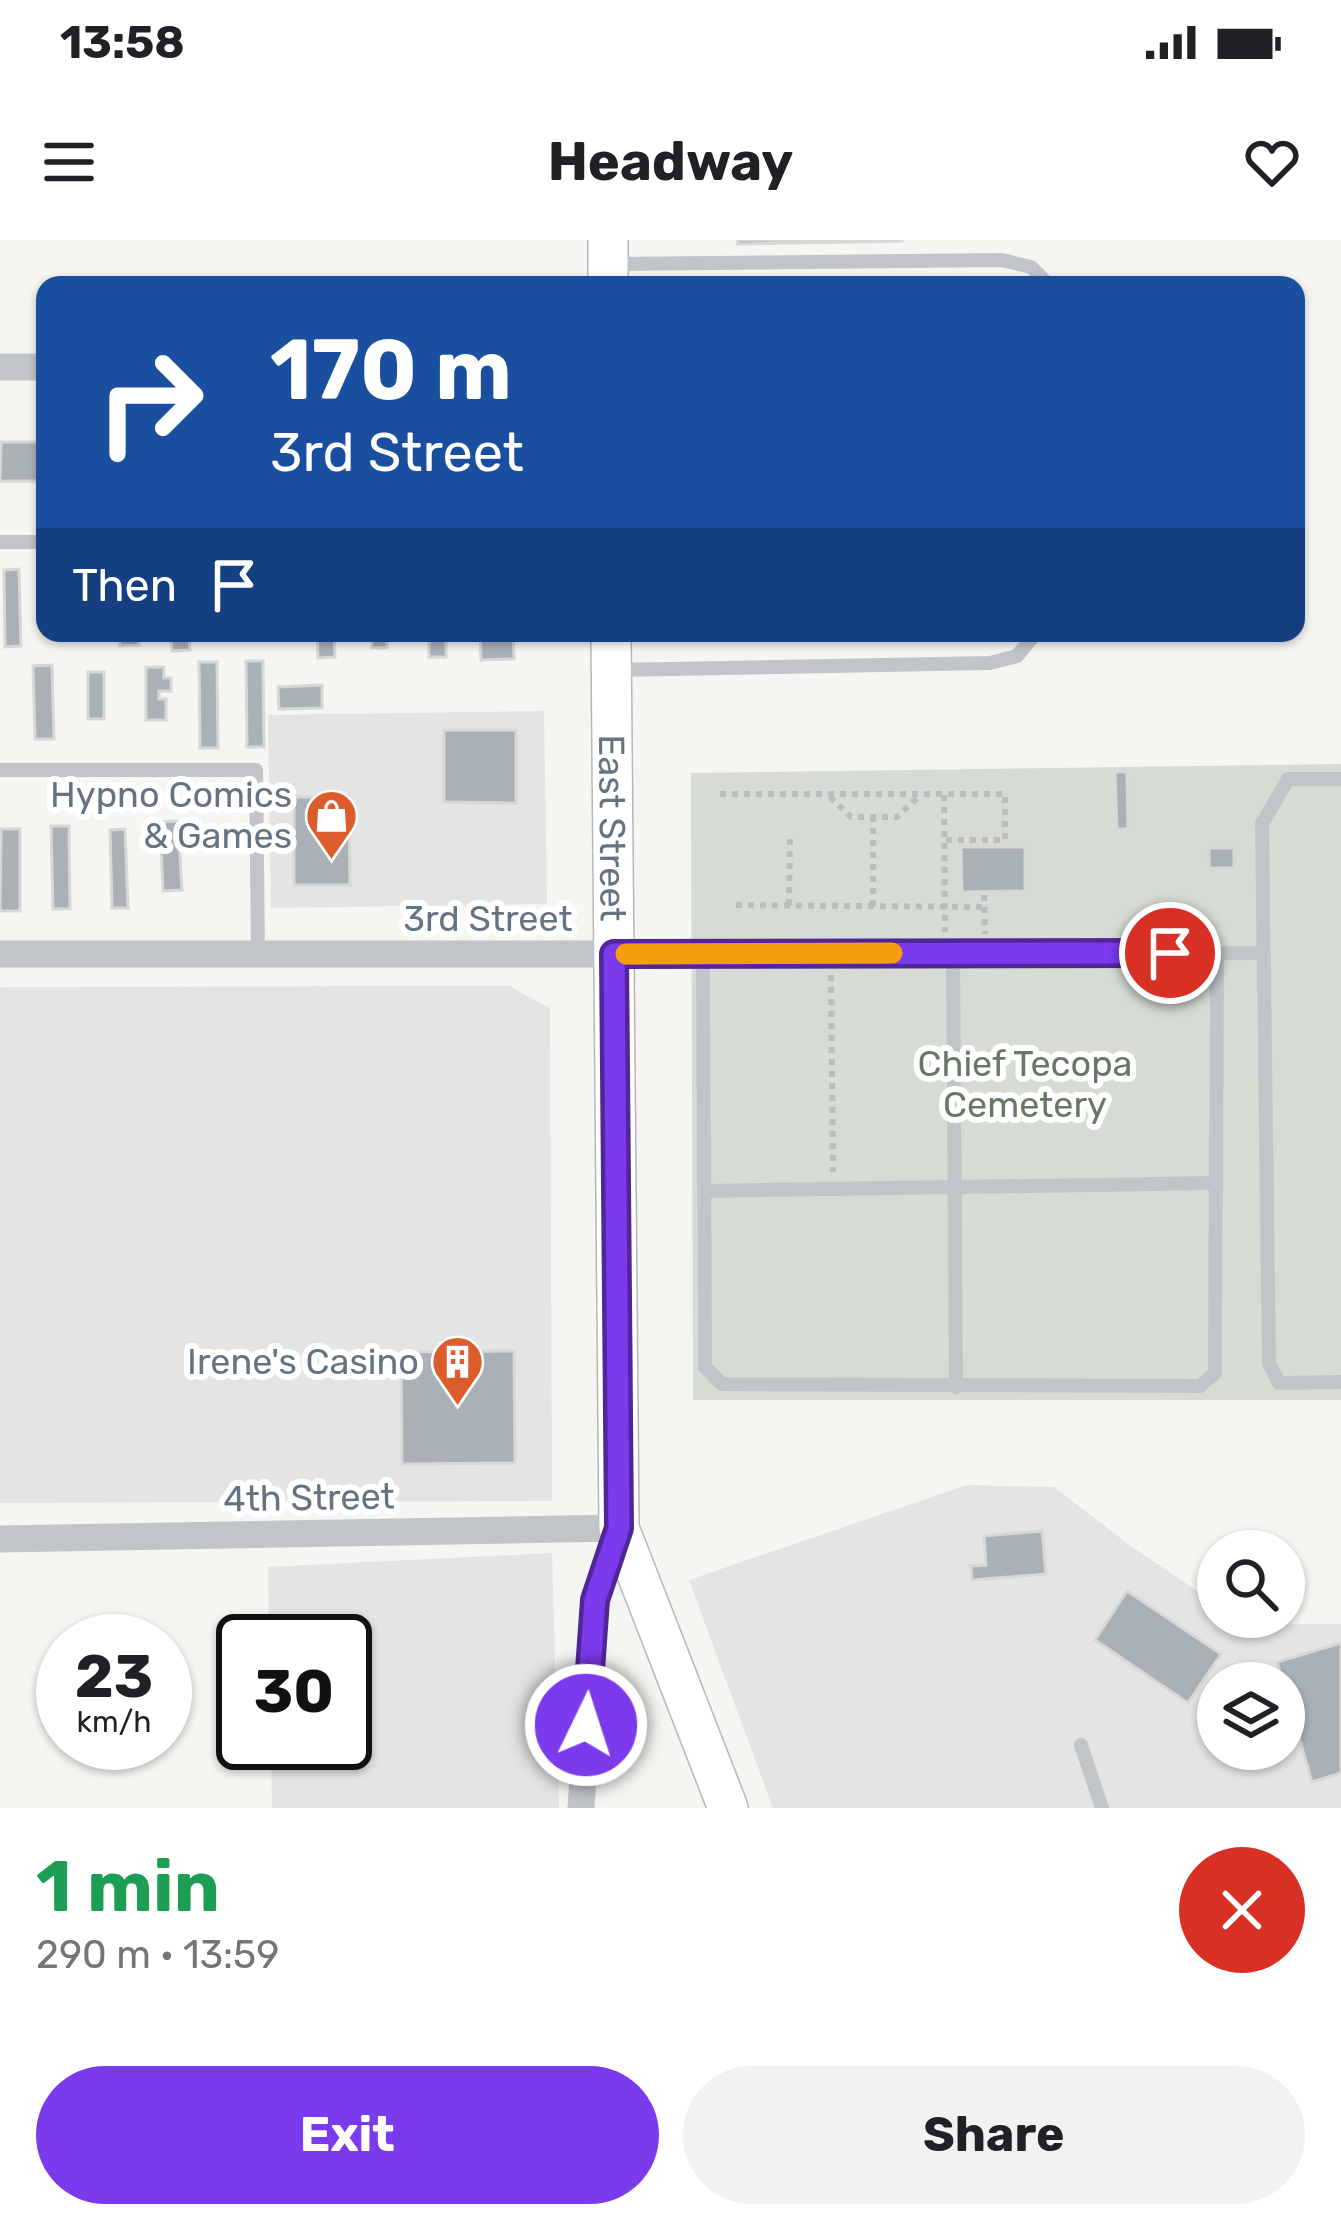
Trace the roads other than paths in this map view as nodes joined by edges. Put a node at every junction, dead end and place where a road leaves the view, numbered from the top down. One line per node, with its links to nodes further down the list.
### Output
1 (608, 263): 2 (lane)
2 (1040, 276)
3 (36, 367): 4 (street)
4 (0, 368)
5 (0, 542): 6 (lane)
6 (36, 542)
7 (1029, 642): 8 (lane)
8 (612, 652): 15 (street, East Street)
9 (0, 770): 17 (lane)
10 (1341, 779): 13 (lane)
11 (949, 953): 12 (lane, 3rd Street); 16 (lane, 3rd Street); 19 (lane)
12 (1216, 953): 13 (lane, 3rd Street); 18 (lane)
13 (1264, 953): 21 (lane)
14 (0, 954): 17 (street, 3rd Street)
15 (614, 954): 16 (lane, 3rd Street); 17 (street, 3rd Street); 23 (street, East Street)
16 (703, 954): 20 (lane)
17 (258, 955)
18 (1216, 1183): 19 (lane); 22 (lane)
19 (955, 1187): 20 (lane); 22 (lane)
20 (705, 1191): 22 (lane)
21 (1341, 1382)
22 (956, 1387)
23 (619, 1528): 24 (street, 4th Street); 26 (street, East Street); 27 (street)
24 (0, 1539)
25 (1081, 1745): 28 (lane)
26 (581, 1808)
27 (728, 1808)
28 (1102, 1808)

